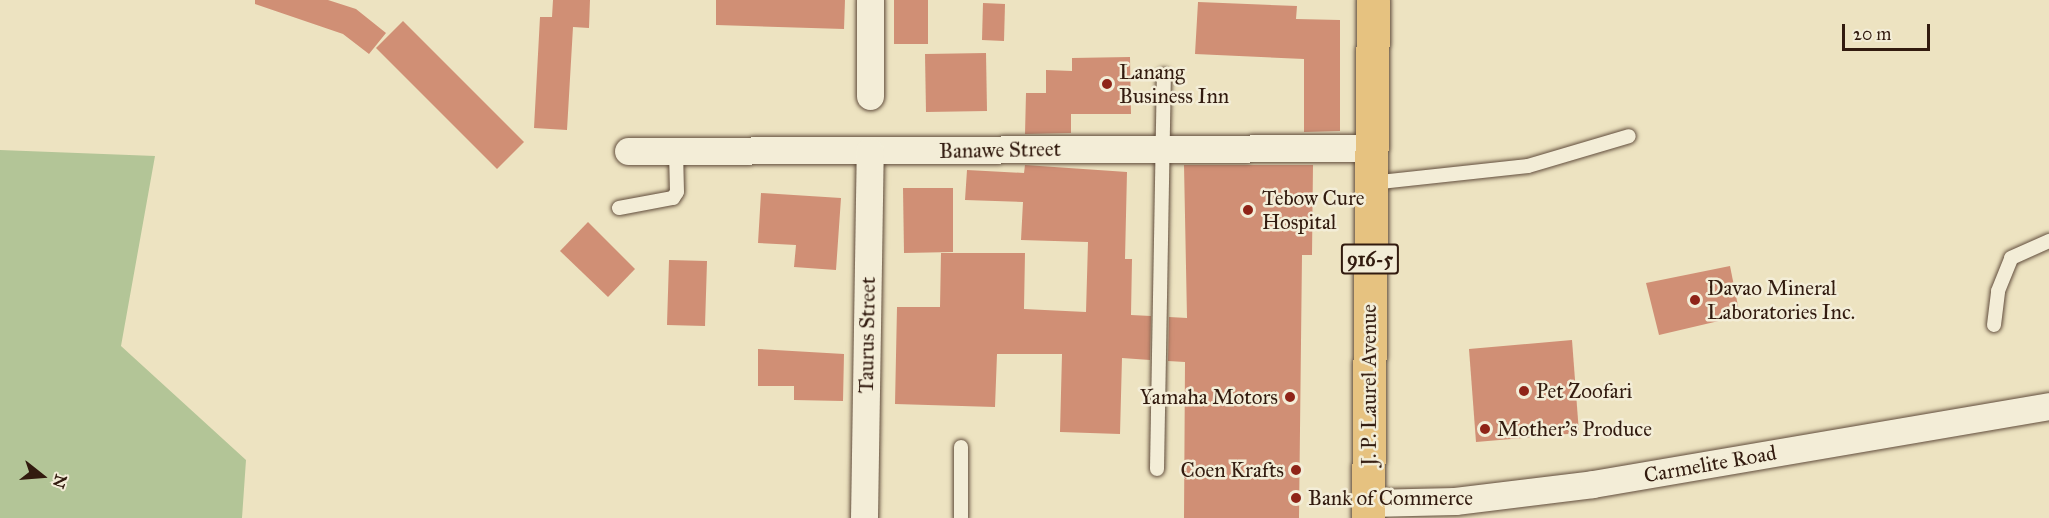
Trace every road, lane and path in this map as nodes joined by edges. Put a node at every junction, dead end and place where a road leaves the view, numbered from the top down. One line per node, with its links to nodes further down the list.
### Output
1 (870, 0): 4 (street)
2 (1373, 0): 7 (main road, J. P. Laurel Avenue / 916-5)
3 (1164, 75): 6 (lane)
4 (870, 96)
5 (1629, 136): 11 (lane)
6 (1161, 147): 7 (street, Banawe Street); 10 (street, Banawe Street); 17 (lane)
7 (1371, 148): 11 (main road, J. P. Laurel Avenue / 916-5)
8 (628, 151): 9 (street, Banawe Street)
9 (676, 151): 10 (street, Banawe Street); 12 (lane)
10 (870, 151): 19 (street, Taurus Street)
11 (1371, 183): 18 (main road, J. P. Laurel Avenue / 916-5)
12 (620, 208)
13 (2049, 241): 14 (lane)
14 (1994, 325)
15 (2049, 406): 18 (street, Carmelite Road)
16 (961, 447): 20 (lane)
17 (1157, 469)
18 (1369, 511)
19 (864, 518)
20 (960, 518)

